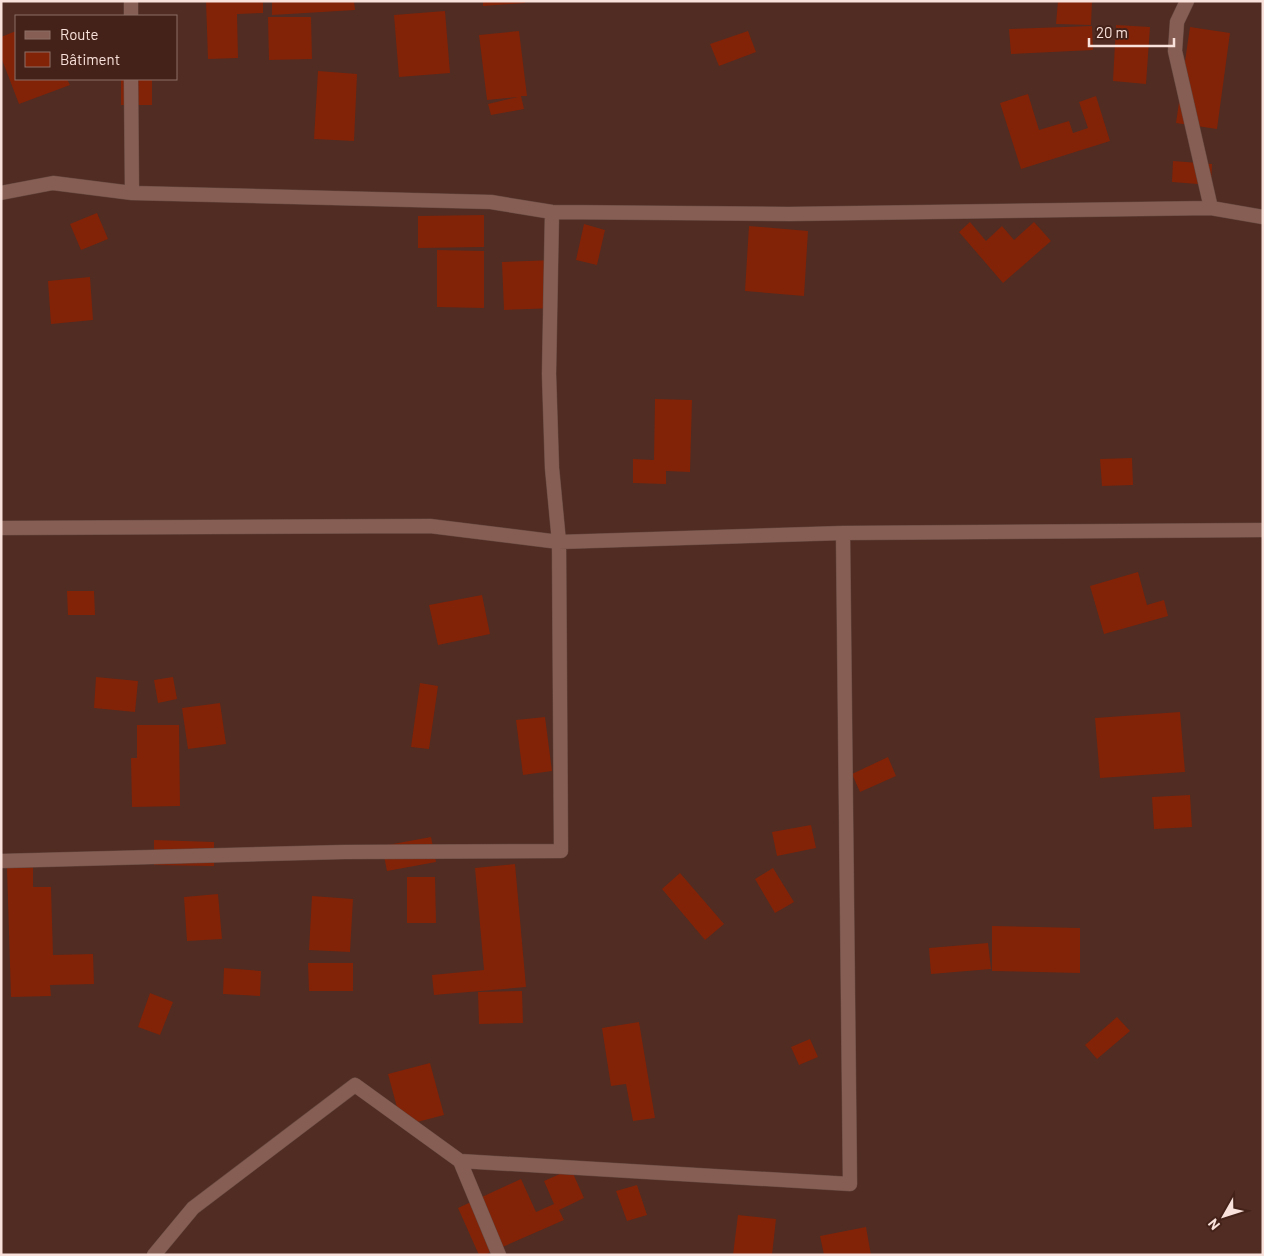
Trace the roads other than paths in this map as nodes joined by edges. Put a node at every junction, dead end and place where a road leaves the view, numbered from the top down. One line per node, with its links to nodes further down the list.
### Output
1 (131, 1): 3 (street)
2 (1187, 1): 7 (street)
3 (131, 15)
4 (131, 80): 6 (street)
5 (1, 193): 6 (street)
6 (132, 193): 8 (street)
7 (1211, 208): 8 (street); 9 (street)
8 (552, 212): 13 (street)
9 (1263, 217)
10 (1, 528): 13 (street)
11 (1263, 530): 12 (street)
12 (843, 533): 13 (street); 15 (street)
13 (558, 542): 14 (street)
14 (1, 861)
15 (460, 1161): 16 (street); 17 (street)
16 (154, 1255)
17 (498, 1255)

